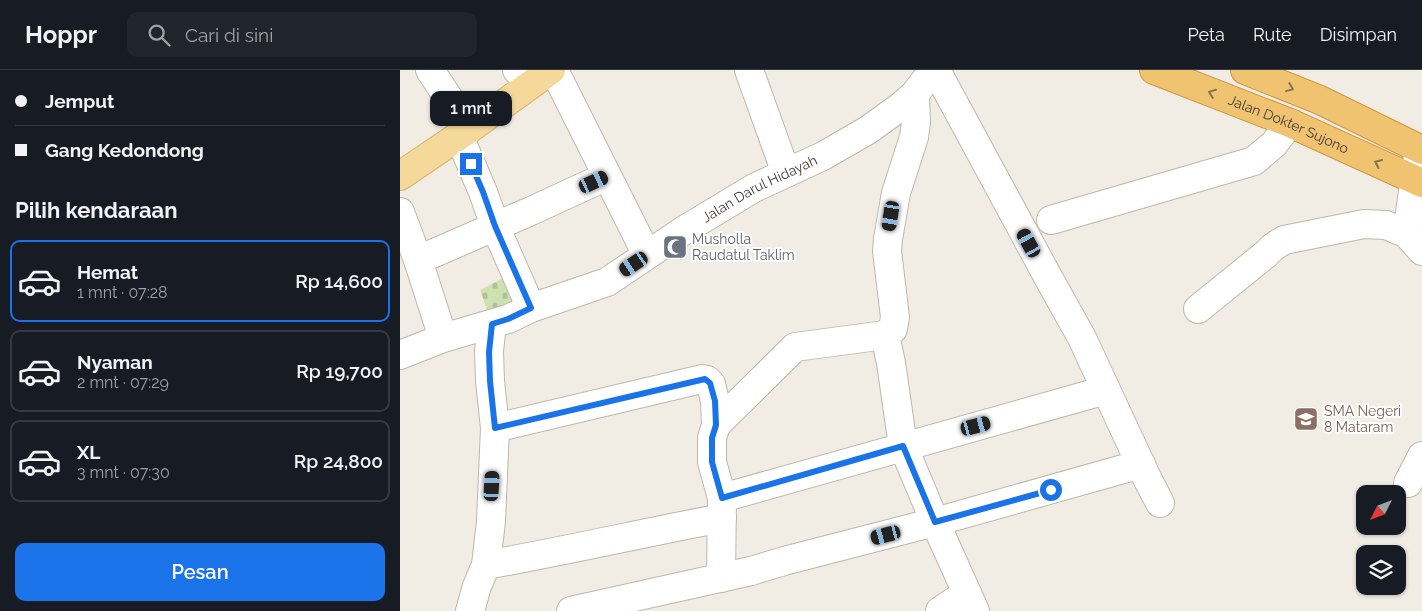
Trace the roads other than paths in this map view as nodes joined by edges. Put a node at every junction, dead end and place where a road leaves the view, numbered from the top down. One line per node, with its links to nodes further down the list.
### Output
1 (430, 70): 9 (street)
2 (749, 70): 11 (street)
3 (934, 70): 7 (street, Jalan Darul Hidayah); 27 (street)
4 (1154, 70): 8 (highway, Jalan Dokter Sujono, one-way to 4)
5 (1245, 70): 10 (highway, one-way to 10)
6 (538, 74): 9 (main road); 13 (street)
7 (915, 94): 11 (street, Jalan Darul Hidayah); 24 (street)
8 (1290, 123): 14 (highway, Jalan Dokter Sujono, one-way to 8); 16 (street)
9 (464, 133): 12 (main road); 17 (street)
10 (1421, 150): 14 (street)
11 (786, 173): 19 (street, Jalan Darul Hidayah)
12 (400, 176)
13 (607, 176): 17 (street); 19 (street)
14 (1419, 181): 18 (street)
15 (400, 212): 20 (street)
16 (1051, 220)
17 (495, 226): 20 (street); 21 (street)
18 (1415, 231): 22 (street)
19 (647, 255): 21 (street, Jalan Darul Hidayah)
20 (418, 260): 25 (street)
21 (531, 308): 23 (street, Jalan Darul Hidayah)
22 (1198, 309)
23 (492, 324): 25 (street, Jalan Darul Hidayah); 29 (street)
24 (886, 335): 28 (street); 30 (street)
25 (443, 338): 26 (street, Jalan Darul Hidayah)
26 (400, 355)
27 (1106, 390): 30 (street); 32 (street)
28 (716, 425): 29 (street); 35 (street)
29 (495, 428): 37 (street)
30 (903, 446): 35 (street); 36 (street)
31 (1422, 456): 33 (street)
32 (1141, 464): 34 (street); 36 (street)
33 (1408, 483)
34 (1160, 503)
35 (722, 508): 37 (street); 38 (street)
36 (935, 522): 38 (street); 39 (street)
37 (486, 565): 40 (street)
38 (720, 578): 41 (street)
39 (971, 602): 42 (street)
40 (470, 611)
41 (571, 611)
42 (940, 611)

